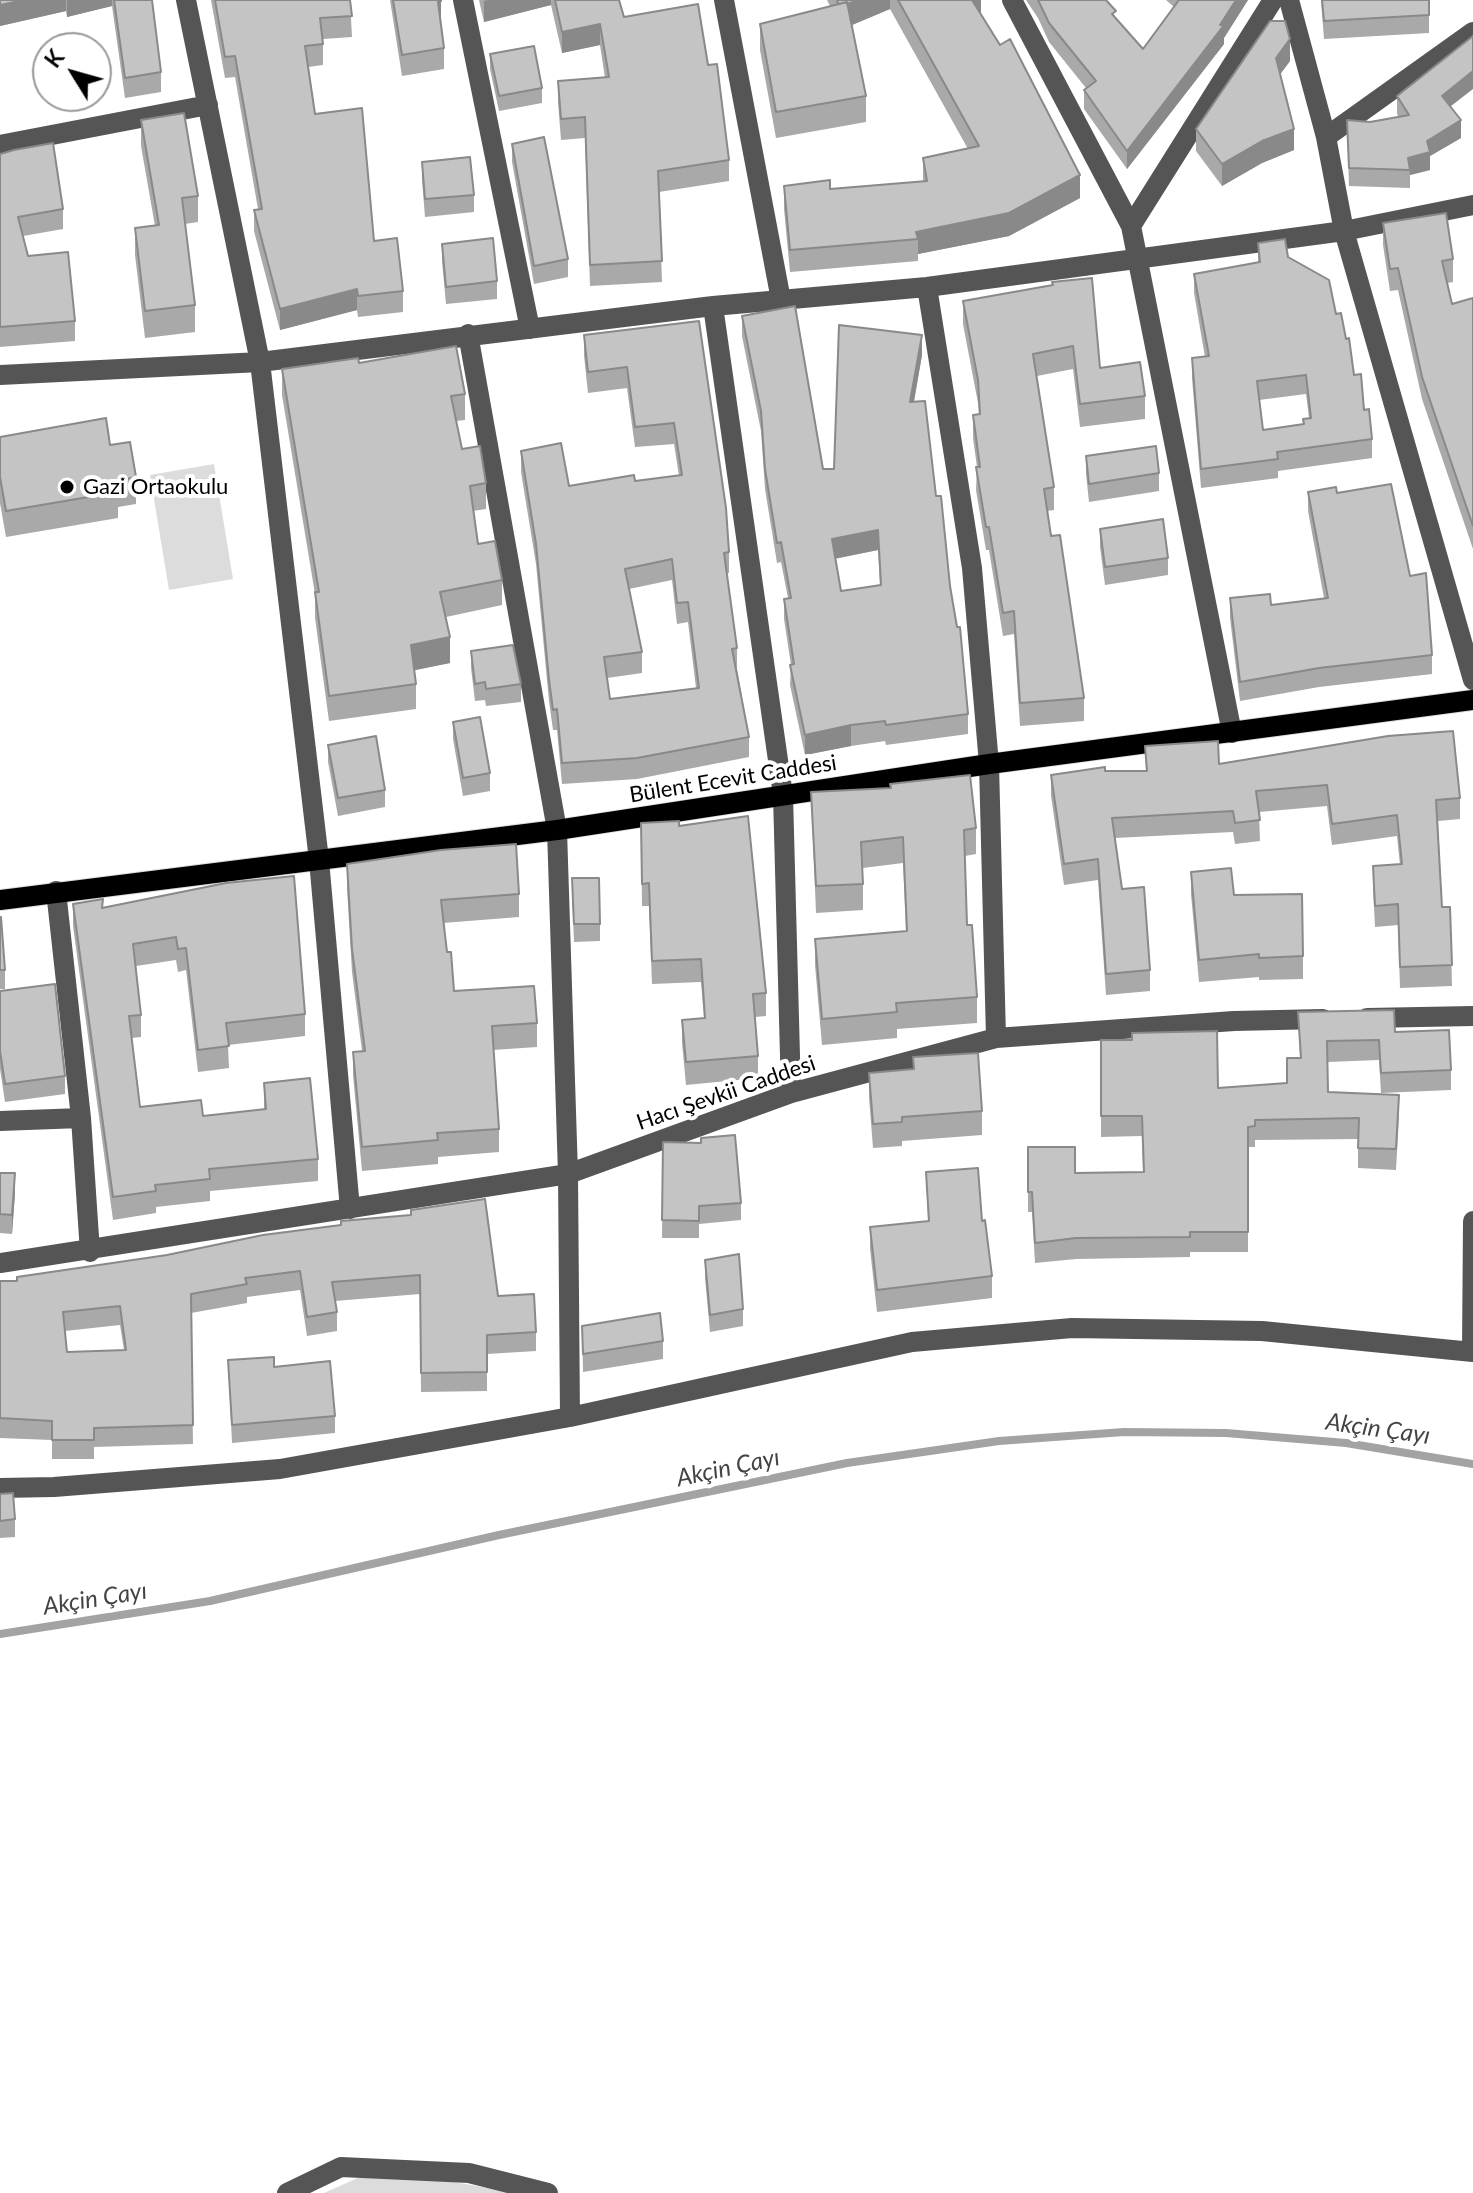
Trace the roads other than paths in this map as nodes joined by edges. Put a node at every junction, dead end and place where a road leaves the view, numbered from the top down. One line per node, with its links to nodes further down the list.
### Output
1 (186, 0): 8 (street)
2 (463, 0): 18 (street)
3 (724, 0): 16 (street)
4 (1012, 0): 12 (street)
5 (1273, 0): 12 (street)
6 (1289, 0): 9 (street)
7 (1473, 32): 9 (street)
8 (208, 105): 10 (street); 20 (street)
9 (1326, 137): 13 (street)
10 (0, 145)
11 (1473, 205): 13 (street)
12 (1131, 226): 14 (street)
13 (1344, 231): 14 (street); 22 (street)
14 (1137, 259): 15 (street); 24 (street)
15 (927, 287): 16 (street); 25 (street)
16 (781, 300): 17 (street)
17 (713, 306): 18 (street); 26 (street)
18 (530, 329): 19 (street)
19 (468, 334): 20 (street); 27 (street)
20 (260, 362): 21 (street); 28 (street)
21 (0, 375)
22 (1473, 680)
23 (1473, 700): 24 (main road, Bülent Ecevit Caddesi)
24 (1232, 733): 25 (main road, Bülent Ecevit Caddesi)
25 (989, 764): 26 (main road, Bülent Ecevit Caddesi); 32 (street)
26 (783, 795): 27 (main road, Bülent Ecevit Caddesi); 33 (street)
27 (557, 830): 28 (main road, Bülent Ecevit Caddesi); 36 (street)
28 (319, 860): 29 (main road, Bülent Ecevit Caddesi); 37 (street)
29 (56, 891): 30 (main road, Bülent Ecevit Caddesi); 34 (street)
30 (0, 900)
31 (1473, 1016): 32 (street, Hacı Şevkii Caddesi)
32 (996, 1038): 33 (street, Hacı Şevkii Caddesi)
33 (791, 1093): 36 (street, Hacı Şevkii Caddesi)
34 (81, 1118): 35 (street); 39 (street)
35 (0, 1121)
36 (568, 1174): 37 (street, Hacı Şevkii Caddesi); 42 (street)
37 (350, 1209): 39 (street, Hacı Şevkii Caddesi)
38 (1473, 1221): 41 (street)
39 (90, 1252): 40 (street, Hacı Şevkii Caddesi)
40 (0, 1263)
41 (1472, 1352): 42 (street)
42 (570, 1417): 43 (street)
43 (0, 1488)
44 (287, 2193): 45 (street)
45 (548, 2193)

